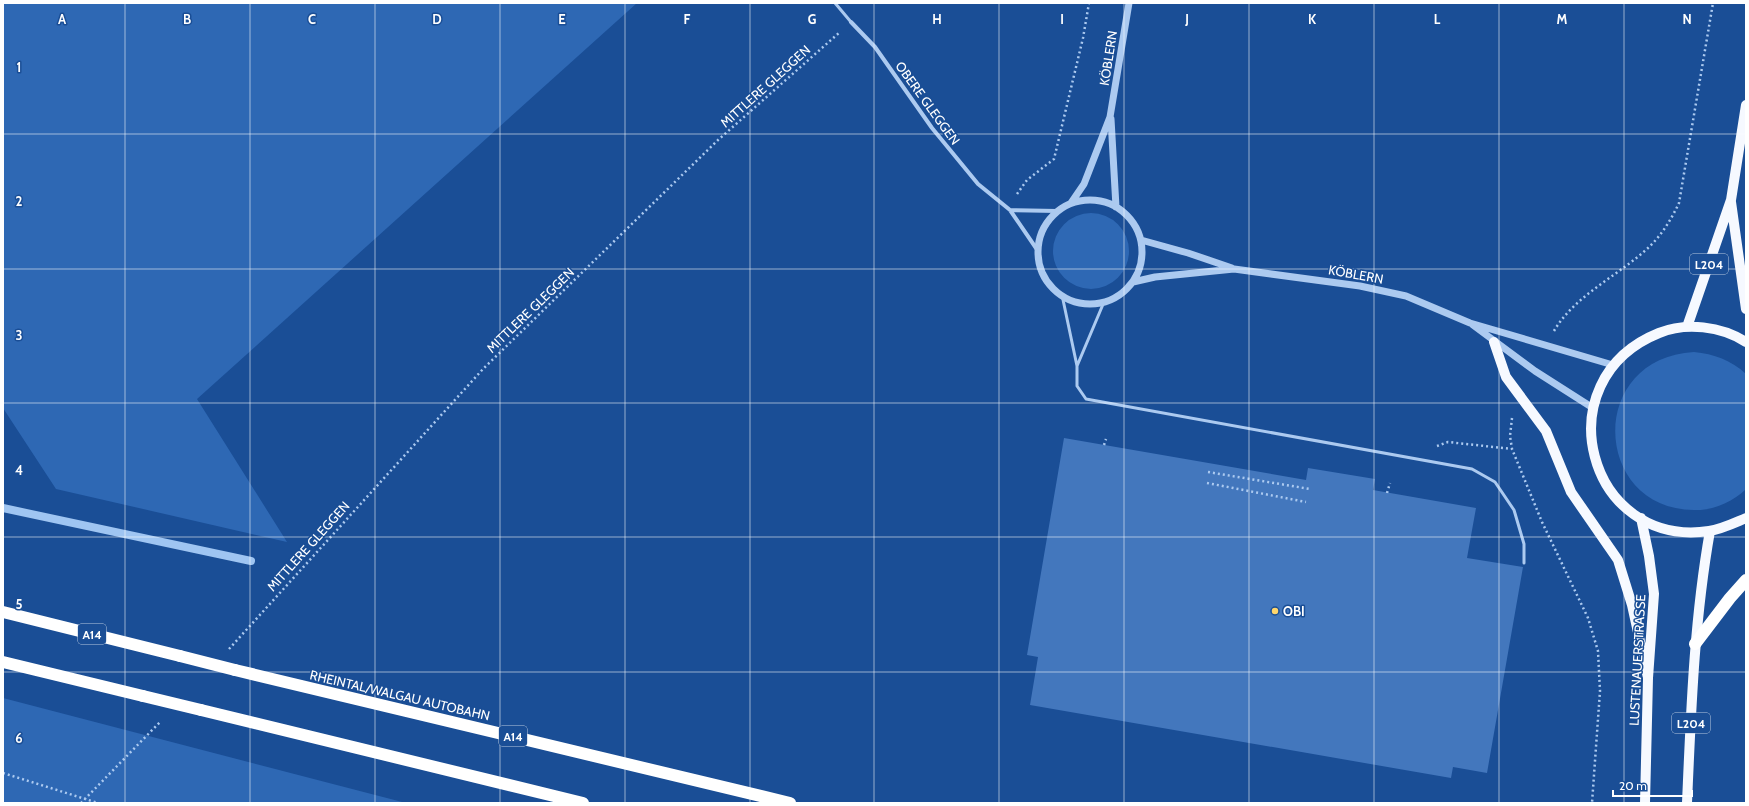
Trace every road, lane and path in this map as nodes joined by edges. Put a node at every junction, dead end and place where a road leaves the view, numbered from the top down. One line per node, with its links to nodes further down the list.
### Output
1 (836, 3): 5 (lane, OBERE GLEGGEN)
2 (1089, 3): 11 (path)
3 (1129, 3): 7 (street, KÖBLERN)
4 (1713, 3): 22 (path)
5 (851, 22): 11 (street, OBERE GLEGGEN); 45 (path, MITTLERE GLEGGEN)
6 (1746, 105): 8 (main road, L204)
7 (1110, 117): 9 (street, KÖBLERN); 10 (street, KÖBLERN)
8 (1731, 200): 19 (main road, L204); 21 (main road, L204)
9 (1071, 203): 10 (street, KÖBLERN); 12 (street, KÖBLERN)
10 (1116, 207): 13 (street, KÖBLERN)
11 (1010, 210): 12 (street); 14 (street, OBERE GLEGGEN)
12 (1057, 212): 14 (street, KÖBLERN)
13 (1141, 240): 15 (street, KÖBLERN); 16 (street, KÖBLERN)
14 (1038, 251): 17 (street, KÖBLERN)
15 (1234, 269): 16 (street, KÖBLERN); 20 (street, KÖBLERN)
16 (1133, 282): 18 (street, KÖBLERN)
17 (1062, 295): 18 (street, KÖBLERN); 26 (lane)
18 (1104, 302): 26 (lane)
19 (1746, 309)
20 (1470, 323): 23 (street); 25 (street)
21 (1687, 327): 24 (main road); 25 (main road)
22 (1554, 332)
23 (1494, 342): 27 (street); 48 (main road)
24 (1746, 342)
25 (1613, 365): 27 (main road)
26 (1077, 366): 42 (lane)
27 (1593, 408): 39 (main road)
28 (1513, 413): 32 (path)
29 (1106, 439): 30 (path)
30 (1104, 445)
31 (1432, 446): 32 (path)
32 (1512, 449): 57 (path)
33 (1208, 472): 36 (path)
34 (1390, 482): 37 (path)
35 (1206, 483): 38 (path)
36 (1310, 489)
37 (1387, 493)
38 (1306, 502)
39 (1641, 518): 41 (main road); 48 (main road, LUSTENAUERSTRASSE)
40 (1746, 518): 41 (main road)
41 (1710, 531): 46 (main road, L204)
42 (1524, 563)
43 (1746, 580): 46 (highway)
44 (3, 612): 56 (highway, RHEINTAL/WALGAU AUTOBAHN / A14, bridge)
45 (244, 632)
46 (1695, 644): 59 (main road, L204)
47 (3, 662): 52 (highway, bridge)
48 (1648, 678): 58 (main road, LUSTENAUERSTRASSE)
49 (144, 740): 51 (path)
50 (3, 773): 51 (path)
51 (85, 799): 53 (path); 54 (path)
52 (566, 800): 55 (highway)
53 (81, 803)
54 (98, 803)
55 (583, 803)
56 (790, 803)
57 (1592, 803)
58 (1645, 803)
59 (1687, 803)

